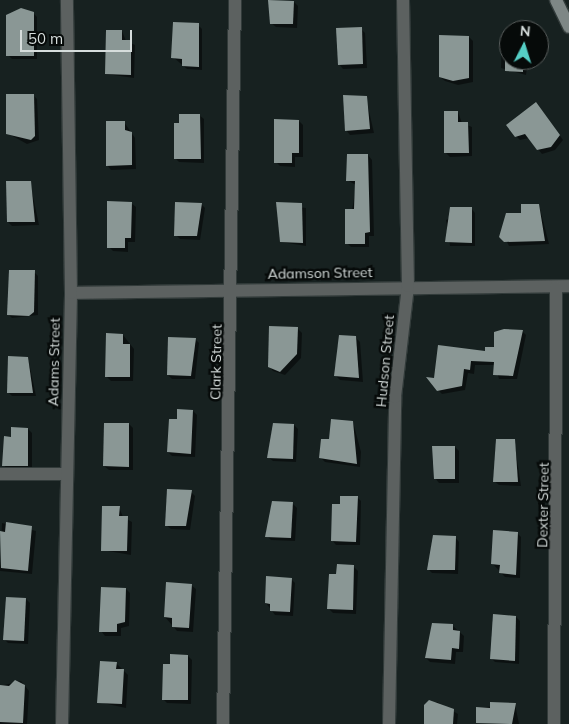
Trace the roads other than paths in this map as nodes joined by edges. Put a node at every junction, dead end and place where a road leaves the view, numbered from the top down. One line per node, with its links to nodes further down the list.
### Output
1 (67, 0): 9 (street, Adams Street)
2 (235, 0): 8 (street, Clark Street)
3 (403, 0): 6 (street, Hudson Street)
4 (556, 0): 5 (main road)
5 (569, 27)
6 (408, 286): 7 (street, Adamson Street); 8 (street, Adamson Street); 15 (street, Hudson Street)
7 (563, 286): 10 (street, Dexter Street)
8 (233, 289): 9 (street, Adamson Street); 14 (street, Clark Street)
9 (70, 293): 12 (street, Adams Street)
10 (564, 406): 16 (street, Dexter Street)
11 (0, 474): 12 (street)
12 (66, 474): 13 (street, Adams Street)
13 (62, 724)
14 (223, 724)
15 (389, 724)
16 (554, 724)

